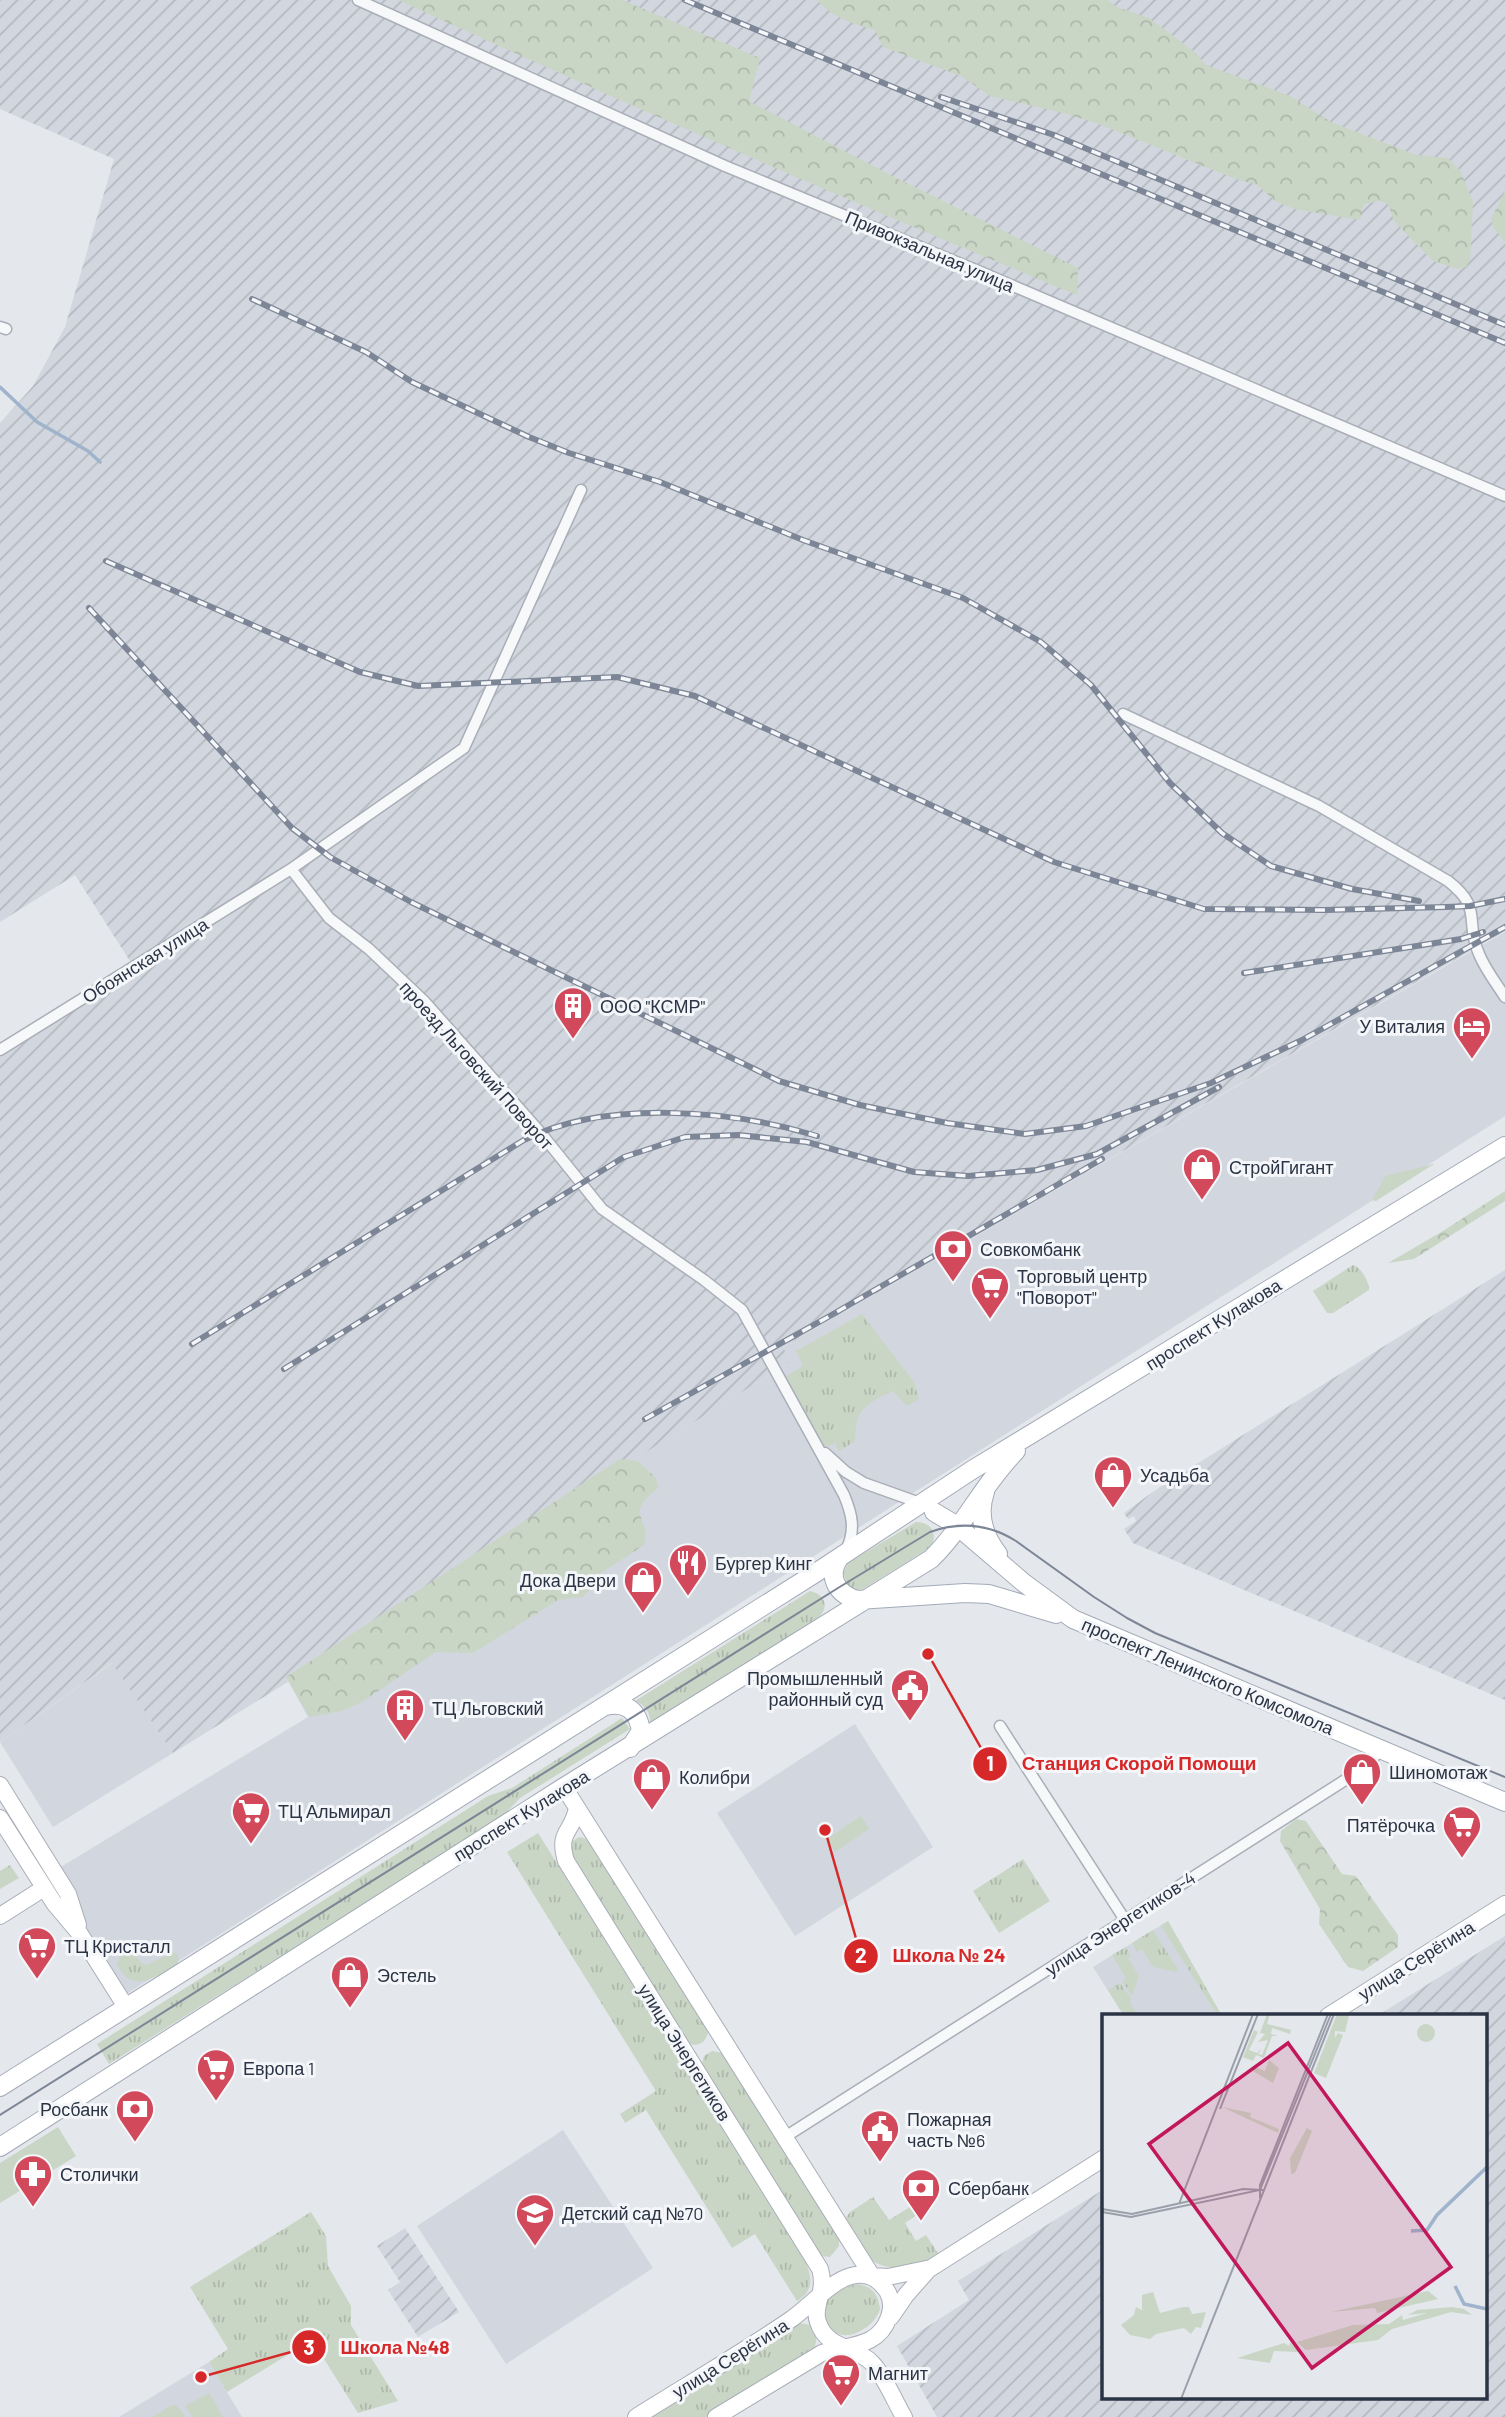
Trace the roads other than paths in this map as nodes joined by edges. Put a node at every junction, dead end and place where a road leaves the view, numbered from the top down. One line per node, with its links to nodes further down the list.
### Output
1 (358, 0): 3 (street, Привокзальная улица)
2 (581, 490): 5 (street)
3 (1505, 496)
4 (1123, 714): 6 (street)
5 (291, 869): 7 (street, Обоянская улица); 10 (street, проезд Льговский Поворот)
6 (1505, 997)
7 (0, 1050)
8 (1505, 1146): 9 (main road, проспект Кулакова)
9 (1031, 1436): 11 (main road); 12 (main road, проспект Кулакова)
10 (816, 1443): 12 (street); 14 (street, проезд Льговский Поворот)
11 (989, 1481): 13 (main road); 16 (main road)
12 (927, 1507): 13 (main road, проспект Ленинского Комсомола); 14 (main road, проспект Кулакова); 15 (main road)
13 (958, 1527): 15 (main road); 16 (main road, проспект Ленинского Комсомола)
14 (840, 1557): 17 (main road); 19 (main road)
15 (931, 1559): 17 (main road)
16 (1024, 1583): 18 (main road, проспект Ленинского Комсомола)
17 (866, 1600): 18 (main road, проспект Кулакова); 21 (main road, проспект Кулакова)
18 (1073, 1619): 22 (main road, проспект Ленинского Комсомола)
19 (605, 1706): 21 (main road); 34 (main road)
20 (1000, 1726): 32 (street)
21 (630, 1748): 24 (main road, проспект Кулакова)
22 (1380, 1748): 25 (main road, проспект Ленинского Комсомола); 32 (street, улица Энергетиков-4)
23 (0, 1785): 28 (street)
24 (564, 1787): 26 (street); 38 (main road, проспект Кулакова)
25 (1505, 1802)
26 (577, 1808): 37 (street); 42 (street, улица Энергетиков)
27 (0, 1818): 29 (street)
28 (60, 1880): 29 (street); 33 (street)
29 (44, 1888): 31 (street); 33 (street)
30 (1505, 1904): 35 (street, улица Серёгина)
31 (0, 1916)
32 (1125, 1920): 37 (street, улица Энергетиков-4)
33 (80, 1934): 34 (street)
34 (126, 2007): 36 (main road)
35 (1331, 2014)
36 (0, 2087)
37 (785, 2137): 41 (street)
38 (0, 2147)
39 (1102, 2159): 40 (street)
40 (931, 2267): 41 (street); 43 (street)
41 (873, 2276): 42 (street); 43 (street)
42 (821, 2295): 44 (street); 46 (street, улица Серёгина)
43 (887, 2323): 44 (street); 45 (street)
44 (847, 2348): 45 (street); 47 (street)
45 (875, 2366): 48 (street)
46 (636, 2417)
47 (716, 2417)
48 (904, 2417)

